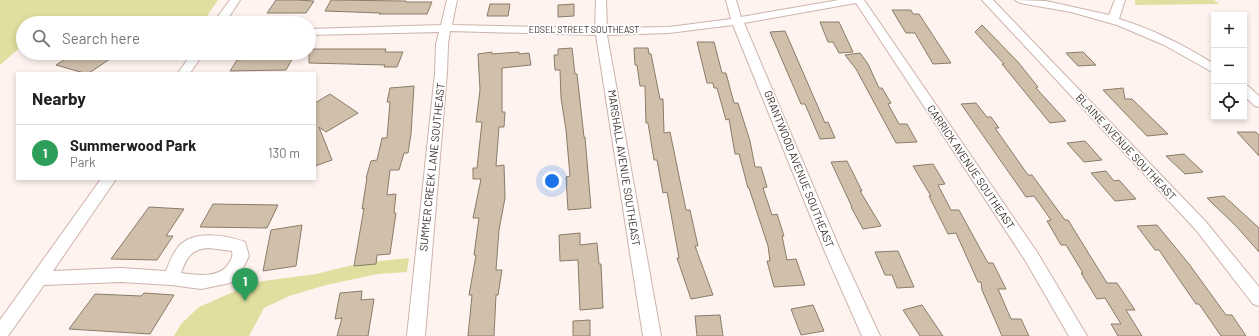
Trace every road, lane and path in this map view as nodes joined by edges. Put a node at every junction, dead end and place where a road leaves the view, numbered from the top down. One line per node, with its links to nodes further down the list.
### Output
1 (235, 0): 9 (street)
2 (452, 0): 12 (street, SUMMER CREEK LANE SOUTHEAST)
3 (601, 0): 14 (street, MARSHALL AVENUE SOUTHEAST)
4 (731, 0): 11 (street, GRANTWOOD AVENUE SOUTHEAST)
5 (858, 0): 11 (street, EDSEL STREET SOUTHEAST); 28 (street, CARRICK AVENUE SOUTHEAST)
6 (987, 0): 23 (street, BLAINE AVENUE SOUTHEAST)
7 (1020, 0): 10 (street)
8 (1120, 0): 10 (street)
9 (224, 16)
10 (1113, 19): 16 (street)
11 (736, 20): 14 (street, EDSEL STREET SOUTHEAST); 27 (street, GRANTWOOD AVENUE SOUTHEAST)
12 (445, 28): 13 (street, EDSEL STREET SOUTHEAST); 14 (street, EDSEL STREET SOUTHEAST); 25 (street, SUMMER CREEK LANE SOUTHEAST)
13 (316, 32)
14 (602, 32): 26 (street, MARSHALL AVENUE SOUTHEAST)
15 (193, 60): 17 (street)
16 (1211, 67)
17 (185, 72)
18 (1247, 92): 19 (street)
19 (1259, 103)
20 (108, 180): 21 (street)
21 (40, 278): 22 (street); 24 (street)
22 (171, 278)
23 (1259, 299)
24 (1, 330)
25 (416, 336)
26 (652, 336)
27 (871, 336)
28 (1078, 336)

